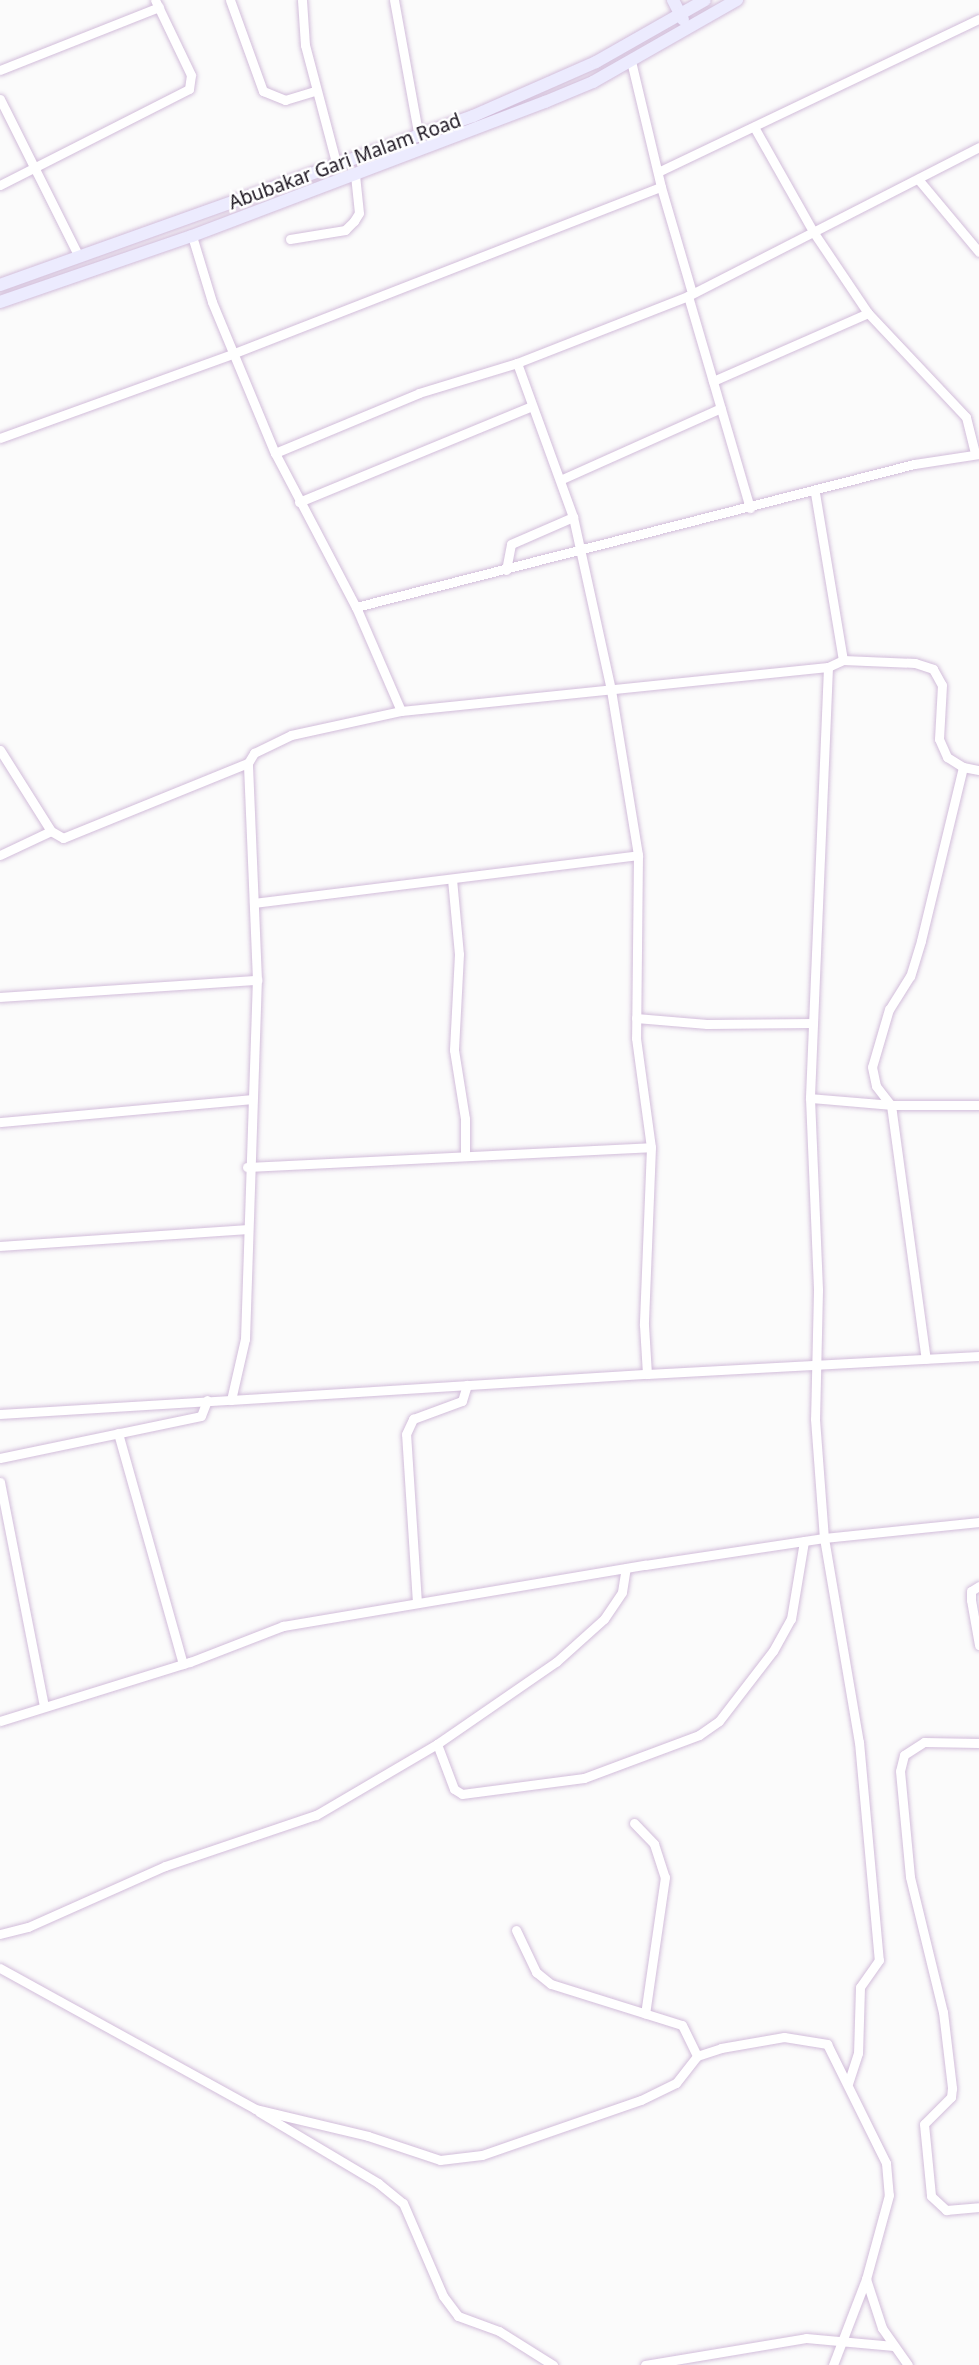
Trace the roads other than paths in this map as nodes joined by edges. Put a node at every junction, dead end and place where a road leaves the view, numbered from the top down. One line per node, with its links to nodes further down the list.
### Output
1 (229, 0): 14 (street)
2 (302, 0): 14 (street)
3 (394, 0): 17 (street)
4 (673, 0): 8 (street)
5 (737, 0): 9 (street)
6 (697, 2): 8 (street, Abubakar Gari Malam Road); 9 (street)
7 (157, 4): 13 (street); 20 (street)
8 (679, 13): 11 (street); 17 (street, Abubakar Gari Malam Road)
9 (702, 18): 11 (street)
10 (979, 19): 16 (street)
11 (686, 26): 12 (street)
12 (631, 61): 21 (street); 22 (street)
13 (0, 70)
14 (315, 91): 19 (street)
15 (0, 99): 20 (street)
16 (754, 127): 21 (street); 26 (street)
17 (419, 137): 19 (street, Abubakar Gari Malam Road)
18 (979, 147): 23 (street)
19 (337, 166): 30 (street, Abubakar Gari Malam Road)
20 (32, 169): 24 (street); 30 (street)
21 (660, 171): 25 (street)
22 (355, 174): 27 (street); 28 (street)
23 (918, 179): 26 (street); 29 (street)
24 (0, 185)
25 (661, 187): 32 (street); 35 (street)
26 (814, 233): 32 (street); 34 (street)
27 (192, 236): 33 (street); 35 (street)
28 (290, 239)
29 (979, 253)
30 (79, 257): 31 (street, Abubakar Gari Malam Road)
31 (0, 285)
32 (690, 295): 36 (street); 37 (street)
33 (0, 302)
34 (868, 313): 37 (street); 42 (street)
35 (232, 354): 40 (street); 41 (street)
36 (517, 363): 38 (street); 41 (street)
37 (713, 382): 39 (street)
38 (532, 406): 43 (street); 45 (street)
39 (720, 408): 43 (street); 46 (street)
40 (0, 438)
41 (275, 453): 45 (street)
42 (977, 454): 44 (street)
43 (560, 480): 47 (street)
44 (815, 493): 46 (street); 51 (street)
45 (299, 502): 50 (street)
46 (750, 508): 48 (street)
47 (573, 517): 48 (street); 49 (street)
48 (578, 552): 49 (street); 53 (street)
49 (506, 570): 50 (street)
50 (356, 607): 54 (street)
51 (843, 660): 52 (street); 57 (street)
52 (828, 667): 53 (street); 67 (street)
53 (611, 690): 54 (street); 61 (street)
54 (401, 710): 56 (street)
55 (0, 750): 59 (street)
56 (248, 763): 59 (street); 63 (street)
57 (963, 767): 58 (street); 70 (street)
58 (979, 770)
59 (51, 831): 60 (street)
60 (0, 855)
61 (638, 855): 62 (street); 66 (street)
62 (452, 879): 63 (street); 74 (street)
63 (254, 903): 64 (street)
64 (257, 980): 65 (street); 69 (street)
65 (0, 997)
66 (636, 1018): 67 (street); 73 (street)
67 (813, 1023): 68 (street)
68 (810, 1098): 70 (street); 80 (street)
69 (251, 1099): 72 (street); 75 (street)
70 (891, 1105): 71 (street); 79 (street)
71 (979, 1105)
72 (0, 1122)
73 (651, 1147): 74 (street); 81 (street)
74 (465, 1156): 75 (street)
75 (247, 1167): 76 (street)
76 (247, 1229): 77 (street); 83 (street)
77 (0, 1246)
78 (979, 1356): 79 (street)
79 (926, 1359): 80 (street)
80 (817, 1367): 81 (street); 90 (street)
81 (647, 1374): 82 (street)
82 (467, 1385): 83 (street); 94 (street)
83 (231, 1400): 84 (street)
84 (207, 1401): 85 (street); 86 (street)
85 (0, 1414)
86 (118, 1433): 87 (street); 96 (street)
87 (0, 1458)
88 (0, 1482): 97 (street)
89 (979, 1522): 90 (street)
90 (824, 1538): 91 (street); 107 (street)
91 (804, 1541): 92 (street); 100 (street)
92 (626, 1568): 94 (street); 100 (street)
93 (979, 1586): 95 (street)
94 (417, 1603): 96 (street)
95 (979, 1645)
96 (183, 1664): 97 (street)
97 (44, 1707): 98 (street)
98 (0, 1721)
99 (979, 1743): 109 (street)
100 (437, 1744): 103 (street)
101 (634, 1823): 105 (street)
102 (516, 1930): 105 (street)
103 (0, 1934)
104 (0, 1968): 108 (street)
105 (645, 2014): 106 (street)
106 (697, 2056): 107 (street); 108 (street)
107 (848, 2083): 110 (street)
108 (255, 2109): 113 (street)
109 (979, 2207)
110 (866, 2279): 111 (street); 112 (street)
111 (844, 2339): 112 (street); 114 (street); 115 (street)
112 (894, 2346): 116 (street)
113 (553, 2365)
114 (645, 2365)
115 (833, 2365)
116 (908, 2365)

